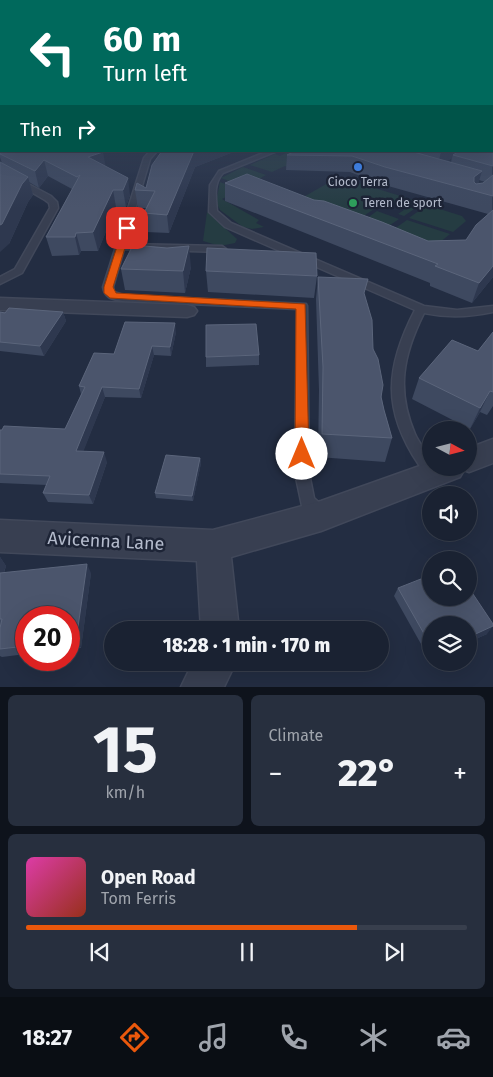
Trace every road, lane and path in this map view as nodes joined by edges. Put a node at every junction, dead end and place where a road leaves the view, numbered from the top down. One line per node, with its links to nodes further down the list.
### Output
1 (153, 152): 4 (lane)
2 (271, 152): 7 (lane)
3 (0, 171): 8 (lane)
4 (122, 246): 5 (lane); 17 (lane)
5 (231, 250)
6 (260, 251): 7 (lane)
7 (290, 252): 10 (lane)
8 (0, 281)
9 (0, 304): 12 (street)
10 (421, 309): 11 (lane); 13 (lane)
11 (493, 309)
12 (187, 311)
13 (422, 450)
14 (493, 451): 15 (street)
15 (478, 457)
16 (429, 476): 17 (street, Avicenna Lane)
17 (321, 516): 19 (street, Avicenna Lane)
18 (0, 536): 19 (street, Avicenna Lane)
19 (213, 546): 20 (street)
20 (219, 621)
21 (211, 671): 22 (street)
22 (201, 687)

